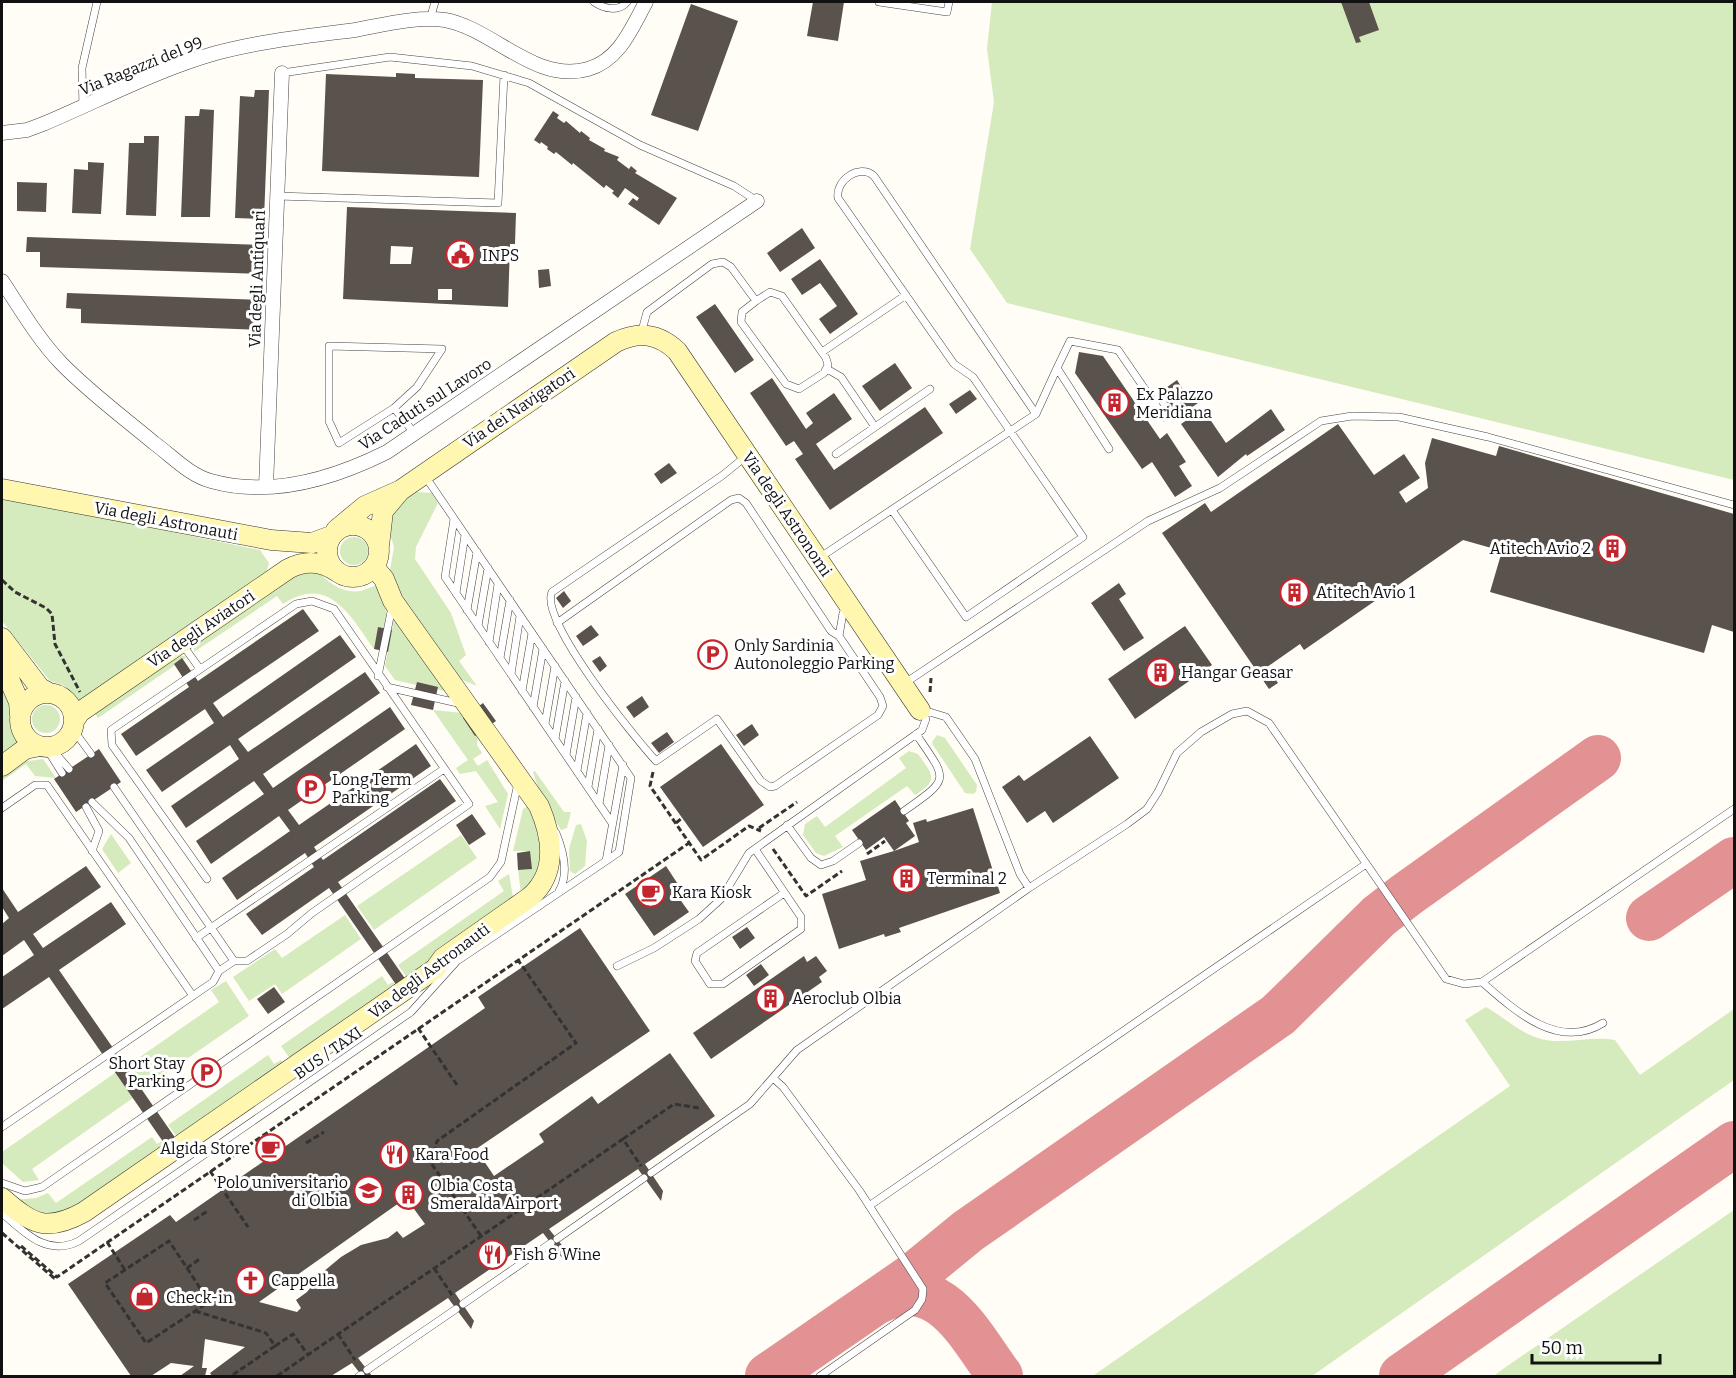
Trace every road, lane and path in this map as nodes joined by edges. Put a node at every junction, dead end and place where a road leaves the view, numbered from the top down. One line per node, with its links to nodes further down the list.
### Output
1 (97, 2): 11 (lane)
2 (435, 2): 8 (lane)
3 (594, 2): 4 (lane)
4 (627, 2)
5 (646, 2): 8 (street, Via Ragazzi del 99)
6 (879, 2): 7 (lane)
7 (949, 2)
8 (430, 20): 11 (street, Via Ragazzi del 99)
9 (282, 73): 10 (lane); 13 (street, Via degli Antiquari)
10 (504, 75): 13 (lane); 14 (lane)
11 (83, 108): 12 (street, Via Ragazzi del 99)
12 (2, 133)
13 (277, 196): 33 (street, Via degli Antiquari)
14 (757, 201): 28 (street, Via Caduti sul Lavoro)
15 (4, 289): 33 (street, Via Caduti sul Lavoro)
16 (906, 295): 19 (lane); 24 (lane); 27 (lane)
17 (756, 301): 18 (lane); 19 (lane); 21 (lane)
18 (641, 334): 31 (street, Via degli Astronomi); 32 (street, Via dei Navigatori)
19 (822, 352): 21 (lane)
20 (1057, 368): 24 (lane); 25 (lane); 29 (lane)
21 (827, 369): 26 (lane)
22 (930, 389): 26 (lane)
23 (394, 408): 23 (lane); 28 (lane)
24 (1036, 414): 27 (lane)
25 (1164, 417)
26 (875, 427): 30 (lane)
27 (1010, 431): 37 (lane); 37 (lane)
28 (415, 434): 33 (street, Via Caduti sul Lavoro)
29 (1109, 449)
30 (836, 454)
31 (747, 455): 43 (street, Via degli Astronomi); 54 (lane)
32 (424, 474): 35 (street, Via dei Navigatori); 38 (lane)
33 (266, 487)
34 (2, 489): 39 (street, Via degli Astronauti)
35 (401, 490): 39 (street, Via dei Navigatori); 41 (street, Via dei Navigatori)
36 (1734, 505): 69 (lane)
37 (892, 510): 43 (lane)
38 (454, 519): 40 (lane); 48 (lane)
39 (334, 533): 41 (street); 46 (street)
40 (465, 535): 42 (lane); 48 (lane)
41 (379, 546): 44 (street)
42 (477, 552): 45 (lane); 52 (lane)
43 (817, 560): 51 (street, Via degli Astronomi)
44 (374, 567): 46 (street); 50 (street, Via degli Astronauti)
45 (488, 568): 47 (lane); 55 (lane)
46 (336, 571): 59 (street, Via degli Aviatori)
47 (498, 584): 49 (lane); 60 (lane)
48 (456, 593): 52 (lane)
49 (510, 600): 53 (lane); 62 (lane)
50 (393, 601): 67 (lane); 74 (street, Via degli Astronauti)
51 (850, 606): 57 (lane); 69 (street, Via degli Astronomi)
52 (467, 610): 55 (lane)
53 (520, 616): 56 (lane); 66 (lane)
54 (557, 623): 57 (lane); 57 (lane)
55 (478, 626): 60 (lane)
56 (532, 633): 61 (lane); 71 (lane)
57 (839, 636)
58 (2, 638): 72 (street)
59 (181, 642): 65 (lane); 80 (street, Via degli Aviatori)
60 (489, 642): 62 (lane)
61 (543, 649): 64 (lane); 75 (lane)
62 (500, 658): 66 (lane)
63 (2, 663): 78 (street)
64 (555, 666): 68 (lane); 79 (lane)
65 (200, 669): 67 (lane); 111 (lane)
66 (511, 674): 71 (lane)
67 (378, 676): 70 (lane)
68 (565, 681): 73 (lane); 83 (lane)
69 (903, 685): 76 (street, Via degli Astronomi)
70 (387, 687): 74 (lane); 90 (lane)
71 (522, 691): 75 (lane)
72 (50, 693): 78 (street); 80 (street)
73 (576, 697): 77 (lane); 87 (lane)
74 (467, 705): 93 (street, Via degli Astronauti)
75 (533, 707): 79 (lane)
76 (920, 710): 82 (lane); 112 (lane)
77 (587, 713): 81 (lane); 92 (lane)
78 (20, 715): 84 (street)
79 (545, 724): 83 (lane)
80 (73, 725): 84 (street); 86 (lane)
81 (598, 729): 85 (lane); 95 (lane)
82 (916, 734): 100 (lane); 104 (lane)
83 (555, 739): 87 (lane)
84 (45, 746): 88 (street); 91 (lane)
85 (609, 746): 89 (lane); 96 (lane)
86 (91, 754)
87 (566, 755): 92 (lane)
88 (2, 765)
89 (623, 765): 102 (lane); 109 (lane)
90 (444, 769): 115 (lane); 118 (lane)
91 (65, 771)
92 (577, 771): 95 (lane)
93 (519, 777): 97 (street, Via degli Astronauti); 134 (lane)
94 (114, 787): 115 (lane)
95 (588, 787): 96 (lane)
96 (599, 804): 102 (lane)
97 (539, 806): 113 (lane); 135 (street, Via degli Astronauti)
98 (2, 808): 108 (lane)
99 (1734, 810): 121 (lane)
100 (904, 811)
101 (682, 818): 103 (path)
102 (612, 823): 109 (lane)
103 (675, 823)
104 (787, 825): 106 (lane); 107 (lane)
105 (689, 843): 117 (path)
106 (859, 843)
107 (755, 849): 114 (lane); 119 (lane)
108 (92, 851): 116 (lane); 122 (lane)
109 (606, 861): 113 (lane, BUS / TAXI)
110 (1366, 864): 112 (lane); 121 (lane); 136 (lane)
111 (207, 879)
112 (1029, 888): 125 (lane)
113 (558, 893): 138 (lane, BUS / TAXI)
114 (784, 893): 114 (lane)
115 (212, 928): 116 (lane); 118 (lane)
116 (196, 938): 120 (lane)
117 (518, 960): 124 (path); 142 (path)
118 (234, 961): 120 (lane)
119 (617, 966)
120 (219, 971): 122 (lane)
121 (1482, 982): 123 (lane)
122 (193, 996): 128 (lane)
123 (1603, 1023)
124 (418, 1028): 126 (path); 133 (path)
125 (773, 1078): 136 (lane); 154 (lane)
126 (458, 1085)
127 (699, 1108): 130 (path)
128 (2, 1127)
129 (324, 1132): 131 (path)
130 (623, 1138): 132 (path); 142 (path)
131 (306, 1143)
132 (641, 1166)
133 (210, 1171): 140 (path); 143 (path)
134 (2, 1183)
135 (2, 1198)
136 (869, 1206): 157 (lane)
137 (209, 1210): 139 (path)
138 (2, 1213)
139 (194, 1220)
140 (248, 1227)
141 (2, 1231): 143 (path)
142 (481, 1236): 146 (path)
143 (107, 1242): 147 (path)
144 (201, 1258): 145 (path)
145 (187, 1268): 147 (path); 149 (path)
146 (434, 1268): 148 (path); 150 (path)
147 (125, 1270): 149 (path)
148 (452, 1295)
149 (195, 1311): 151 (path)
150 (338, 1334): 152 (path); 153 (path)
151 (275, 1346): 152 (path); 155 (path)
152 (308, 1355): 156 (path)
153 (355, 1360)
154 (362, 1374)
155 (236, 1377)
156 (277, 1377)
157 (820, 1377)

